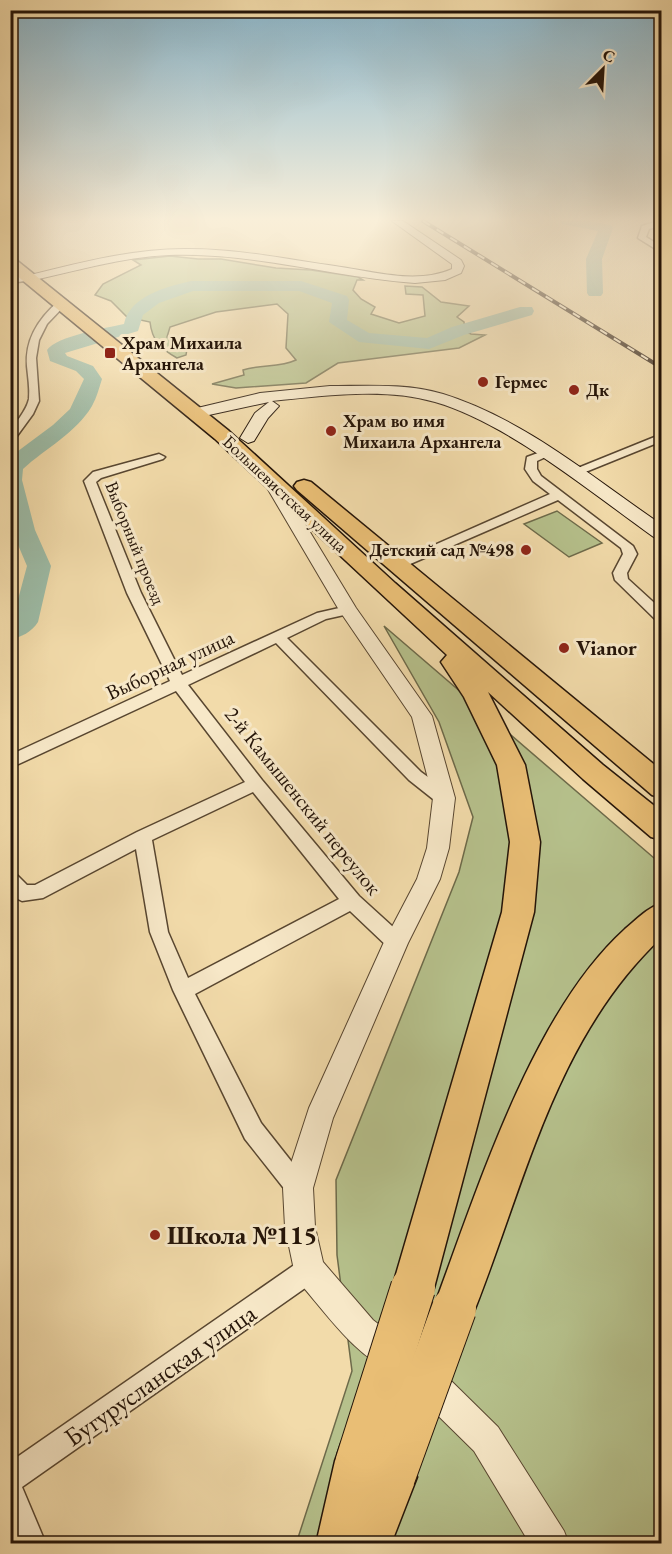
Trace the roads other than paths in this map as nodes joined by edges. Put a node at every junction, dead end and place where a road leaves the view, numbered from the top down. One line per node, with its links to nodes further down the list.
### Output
1 (54, 294): 3 (highway, Большевистская улица)
2 (59, 294): 4 (highway, Большевистская улица)
3 (62, 303): 4 (highway, Большевистская улица); 8 (street)
4 (102, 329): 7 (highway, Большевистская улица); 7 (highway, Большевистская улица)
5 (291, 397): 6 (main road); 7 (main road); 13 (main road)
6 (272, 406): 7 (main road); 12 (main road)
7 (214, 410): 12 (highway, Большевистская улица); 16 (highway, Большевистская улица)
8 (27, 413): 9 (street); 11 (street)
9 (10, 414)
10 (662, 436): 15 (street)
11 (10, 438)
12 (248, 438): 19 (highway, Большевистская улица)
13 (546, 453): 15 (main road); 17 (street)
14 (159, 457): 24 (street, Выборный проезд)
15 (574, 472): 18 (main road)
16 (271, 482): 20 (street); 21 (highway, Большевистская улица)
17 (558, 495): 19 (street); 22 (street)
18 (662, 534)
19 (396, 565): 25 (highway, Большевистская улица)
20 (348, 610): 23 (street, Выборная улица); 30 (street)
21 (418, 615): 31 (highway, Большевистская улица); 40 (highway, bridge)
22 (662, 618)
23 (279, 638): 24 (street, Выборная улица); 30 (street)
24 (179, 684): 26 (street, Выборная улица); 28 (street, 2-й Камышенский переулок)
25 (546, 690): 27 (highway); 29 (highway, Большевистская улица)
26 (10, 762)
27 (662, 776)
28 (256, 784): 32 (street); 34 (street, 2-й Камышенский переулок)
29 (662, 787)
30 (444, 798): 36 (street)
31 (662, 830)
32 (143, 837): 33 (street); 37 (street)
33 (10, 879)
34 (352, 901): 36 (street, 2-й Камышенский переулок); 37 (street)
35 (662, 916): 40 (highway, bridge)
36 (396, 942): 38 (street)
37 (183, 990): 38 (street)
38 (298, 1188): 39 (street)
39 (309, 1270): 41 (street, Бугурусланская улица); 46 (street)
40 (376, 1469): 44 (highway); 45 (highway)
41 (10, 1479)
42 (10, 1490): 43 (street)
43 (32, 1544)
44 (340, 1544)
45 (366, 1544)
46 (550, 1544)

